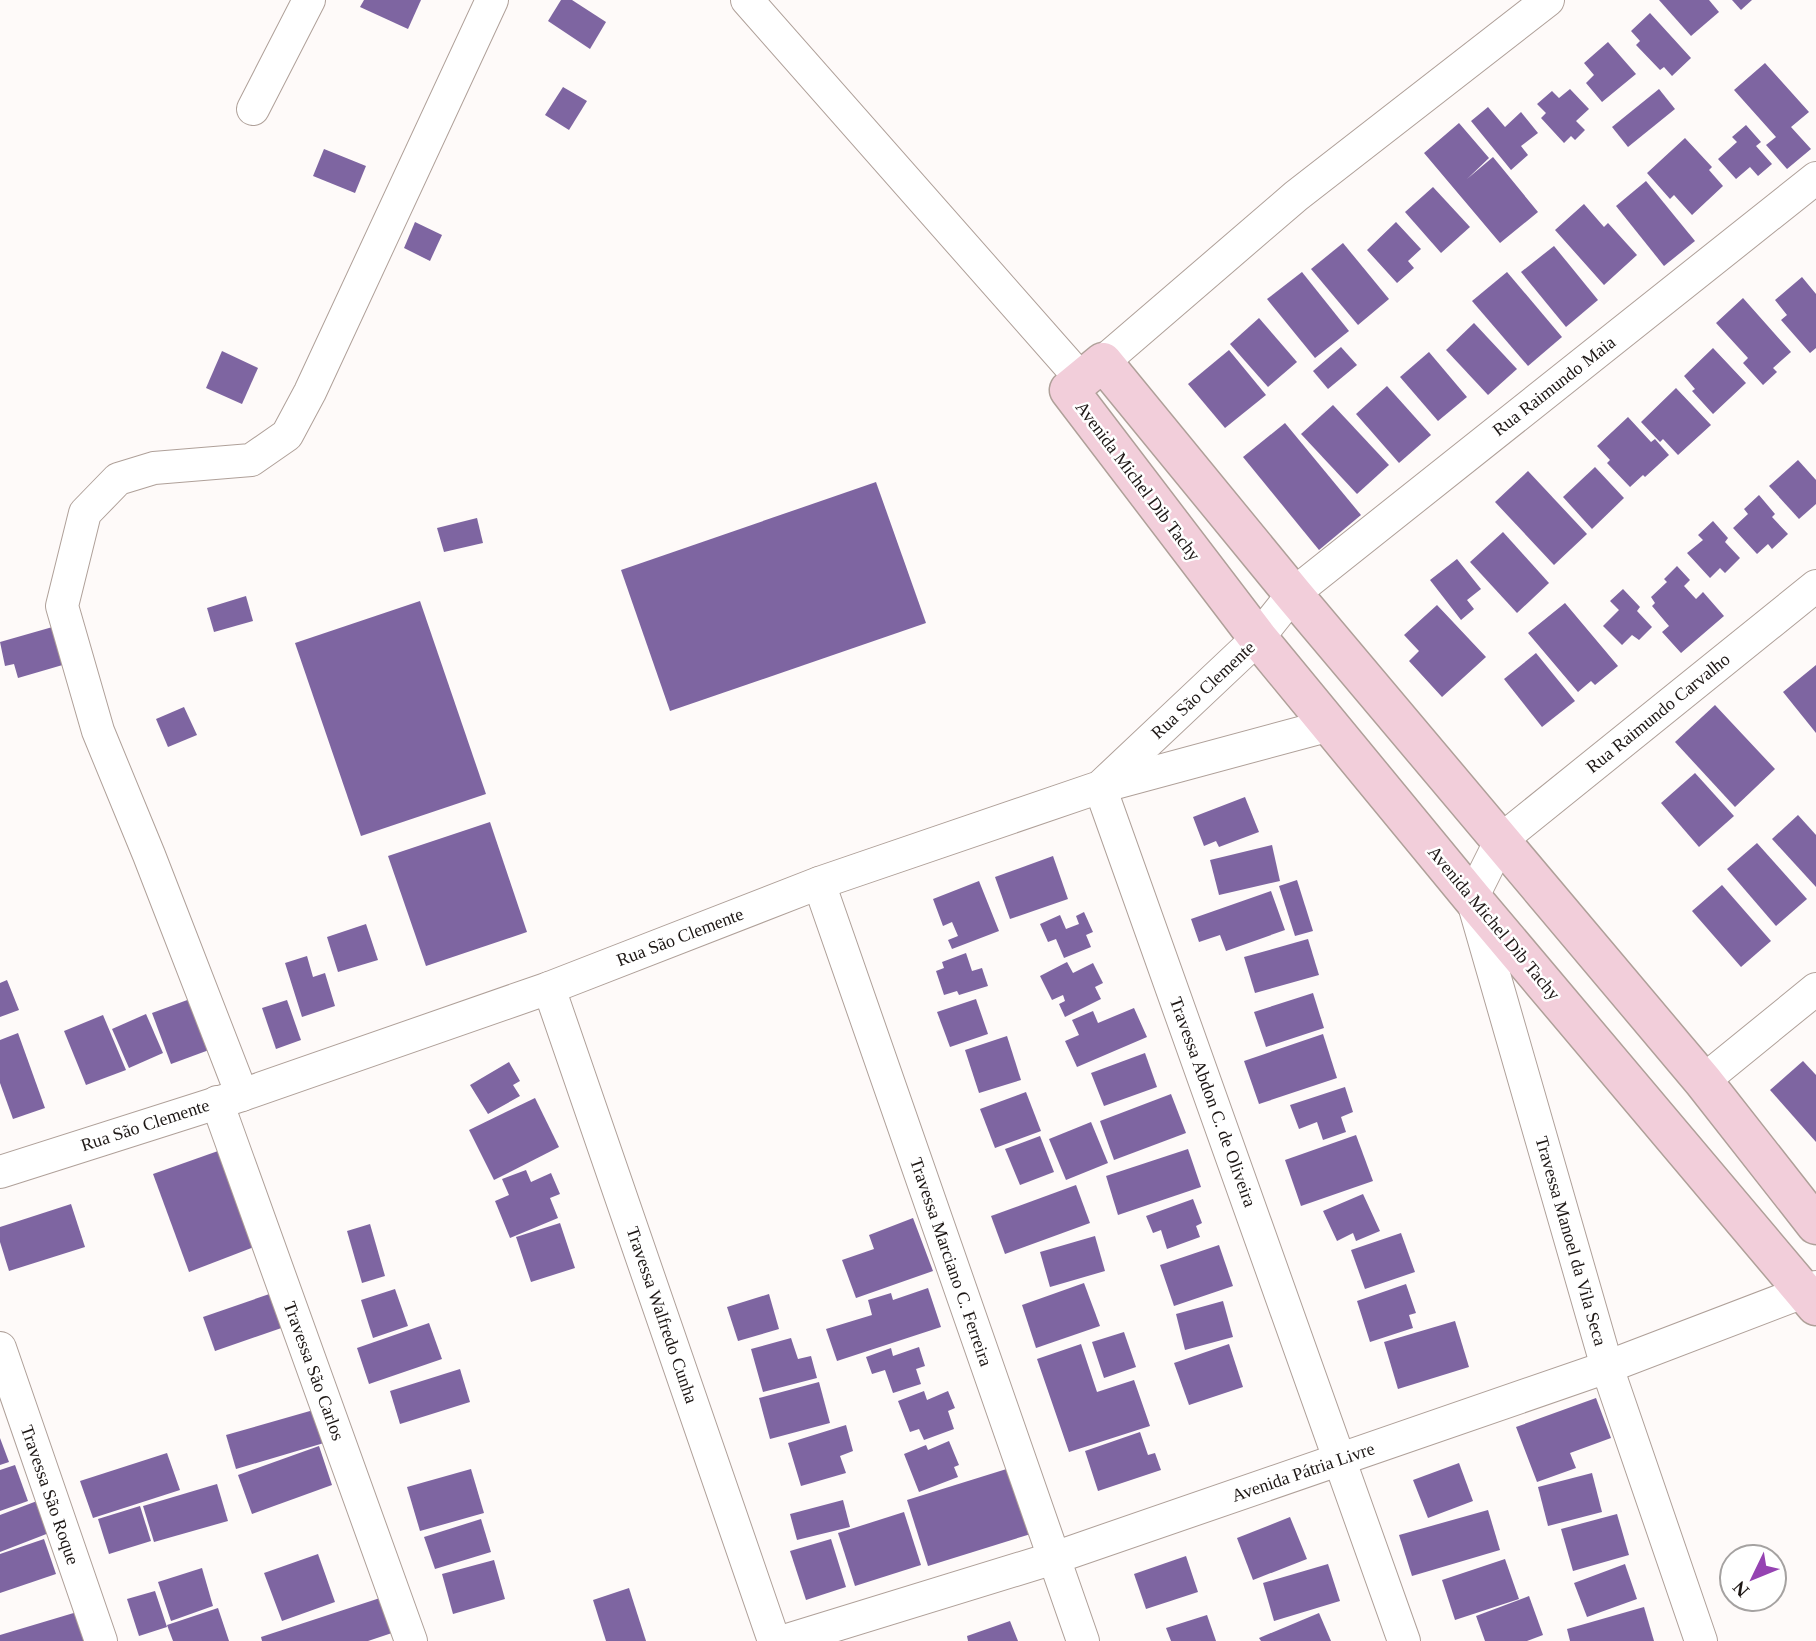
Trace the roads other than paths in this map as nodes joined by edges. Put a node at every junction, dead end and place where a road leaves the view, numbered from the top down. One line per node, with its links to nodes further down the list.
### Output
1 (309, 0): 5 (street)
2 (492, 0): 19 (street, Travessa São Carlos)
3 (747, 0): 7 (street)
4 (1548, 0): 7 (street)
5 (253, 109)
6 (1816, 178): 9 (street, Rua Raimundo Maia)
7 (1092, 371): 9 (street); 10 (street, Avenida Michel Dib Tachy)
8 (1816, 586): 13 (street, Rua Raimundo Carvalho)
9 (1293, 594): 10 (street, Rua São Clemente); 13 (street)
10 (1258, 638): 11 (street, Avenida Michel Dib Tachy); 12 (street, Rua São Clemente)
11 (1329, 724): 12 (street); 15 (street, Avenida Michel Dib Tachy)
12 (1100, 786): 14 (street, Rua São Clemente); 25 (street, Travessa Abdon C. de Oliveira)
13 (1501, 840): 15 (street); 18 (street)
14 (820, 883): 16 (street, Rua São Clemente); 26 (street, Travessa Marciano C. Ferreira)
15 (1472, 898): 22 (street, Avenida Michel Dib Tachy); 24 (street, Travessa Manoel da Vila Seca)
16 (549, 988): 19 (street, Rua São Clemente); 29 (street, Travessa Walfredo Cunha)
17 (1816, 989): 18 (street)
18 (1703, 1081): 21 (street)
19 (230, 1098): 20 (street, Rua São Clemente); 28 (street, Travessa São Carlos)
20 (0, 1172)
21 (1816, 1225)
22 (1812, 1295): 24 (street, Avenida Pátria Livre)
23 (0, 1348): 27 (street, Travessa São Roque)
24 (1606, 1367): 25 (street, Avenida Pátria Livre); 33 (street, Travessa Manoel da Vila Seca)
25 (1340, 1459): 26 (street, Avenida Pátria Livre); 32 (street, Travessa Abdon C. de Oliveira)
26 (1054, 1558): 30 (street, Avenida Pátria Livre); 31 (street, Travessa Marciano C. Ferreira)
27 (101, 1641)
28 (411, 1641)
29 (774, 1641)
30 (784, 1641)
31 (1083, 1641)
32 (1404, 1641)
33 (1701, 1641)

